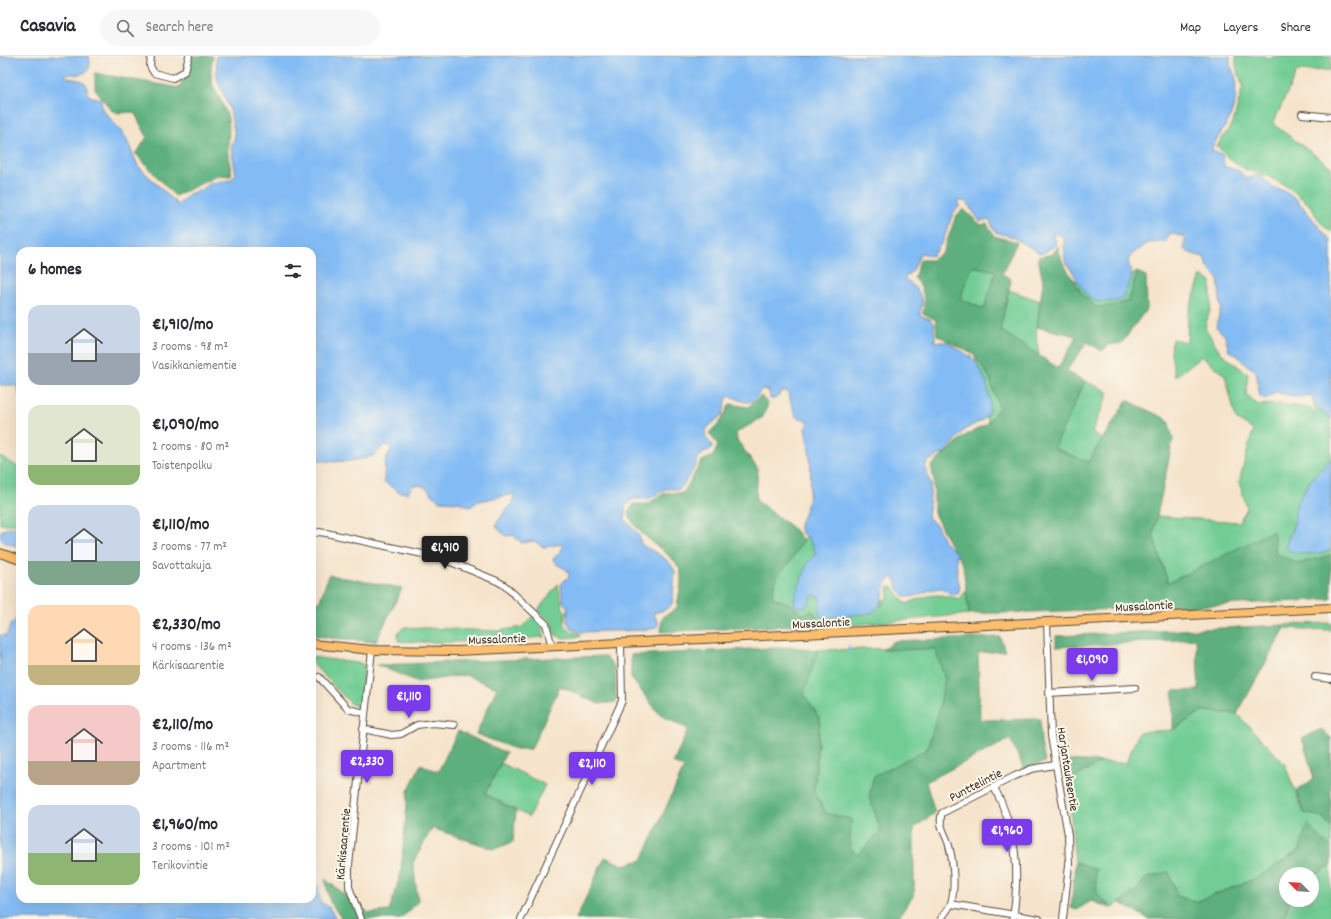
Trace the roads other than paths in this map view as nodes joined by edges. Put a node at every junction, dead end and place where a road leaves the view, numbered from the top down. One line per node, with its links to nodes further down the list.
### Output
1 (151, 56): 2 (street)
2 (189, 56)
3 (1302, 114): 4 (street)
4 (1331, 117)
5 (316, 533): 12 (street)
6 (0, 553): 7 (main road)
7 (16, 559)
8 (1331, 608): 9 (main road, Mussalontie)
9 (1047, 622): 10 (main road, Mussalontie); 18 (street, Harjantauksentie)
10 (621, 643): 12 (main road, Mussalontie); 27 (street)
11 (316, 644): 13 (main road, Mussalontie)
12 (552, 647): 13 (main road, Mussalontie)
13 (372, 650): 19 (street, Kärkisaarentie)
14 (318, 677): 19 (street)
15 (1315, 677): 16 (street)
16 (1331, 679)
17 (1135, 688): 18 (street)
18 (1049, 693): 22 (street, Harjantauksentie)
19 (365, 713): 21 (street, Kärkisaarentie)
20 (454, 725): 21 (street)
21 (364, 729): 26 (street, Kärkisaarentie)
22 (1055, 765): 23 (street, Punttelintie); 30 (street, Harjantauksentie)
23 (994, 787): 24 (street, Punttelintie); 25 (street)
24 (951, 904): 25 (street); 28 (street)
25 (1013, 917): 29 (street)
26 (361, 919)
27 (521, 919)
28 (941, 919)
29 (1039, 919)
30 (1063, 919)

